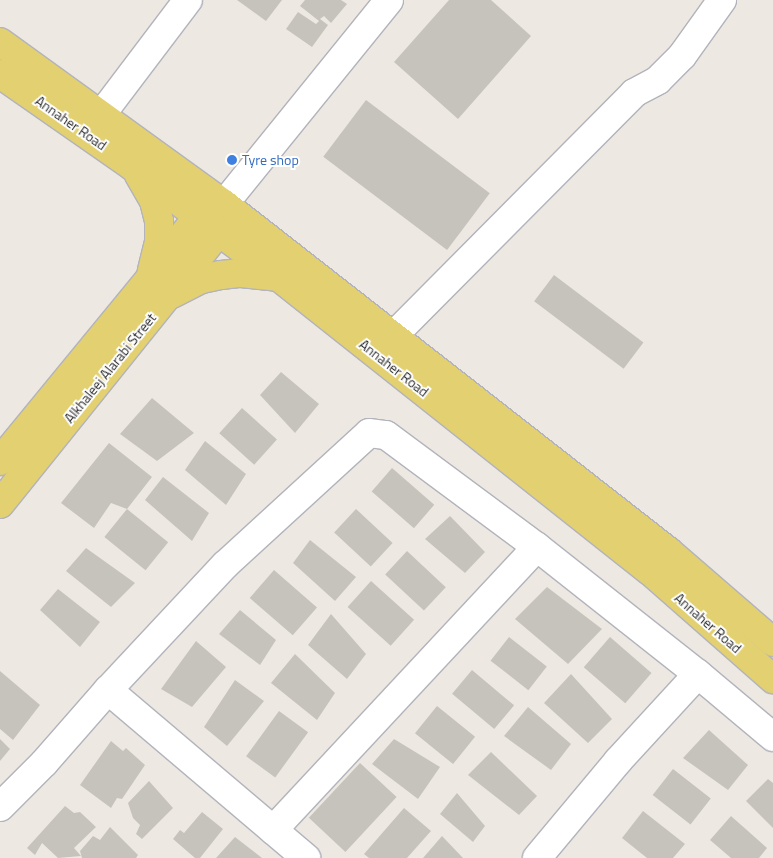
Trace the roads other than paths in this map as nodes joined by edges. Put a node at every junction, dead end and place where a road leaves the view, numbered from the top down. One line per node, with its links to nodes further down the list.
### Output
1 (188, 0): 6 (street)
2 (389, 0): 8 (street)
3 (722, 0): 12 (street)
4 (0, 42): 6 (main road, Annaher Road)
5 (0, 74): 7 (main road, Annaher Road)
6 (101, 115): 8 (main road, Annaher Road)
7 (132, 166): 9 (main road, Annaher Road); 11 (main road)
8 (224, 204): 12 (main road, Annaher Road)
9 (209, 224): 10 (main road, Annaher Road); 11 (main road, Alkhaleej Alarabi Street)
10 (280, 278): 11 (main road); 18 (main road, Annaher Road)
11 (157, 289): 13 (main road, Alkhaleej Alarabi Street); 14 (main road, Alkhaleej Alarabi Street)
12 (393, 336): 16 (main road, Annaher Road)
13 (0, 462)
14 (0, 504)
15 (537, 547): 17 (street); 19 (street); 22 (street)
16 (773, 642)
17 (698, 674): 20 (street); 24 (street)
18 (773, 679)
19 (108, 690): 21 (street); 22 (street)
20 (773, 737)
21 (0, 807)
22 (273, 830): 23 (street)
23 (306, 858)
24 (537, 858)

